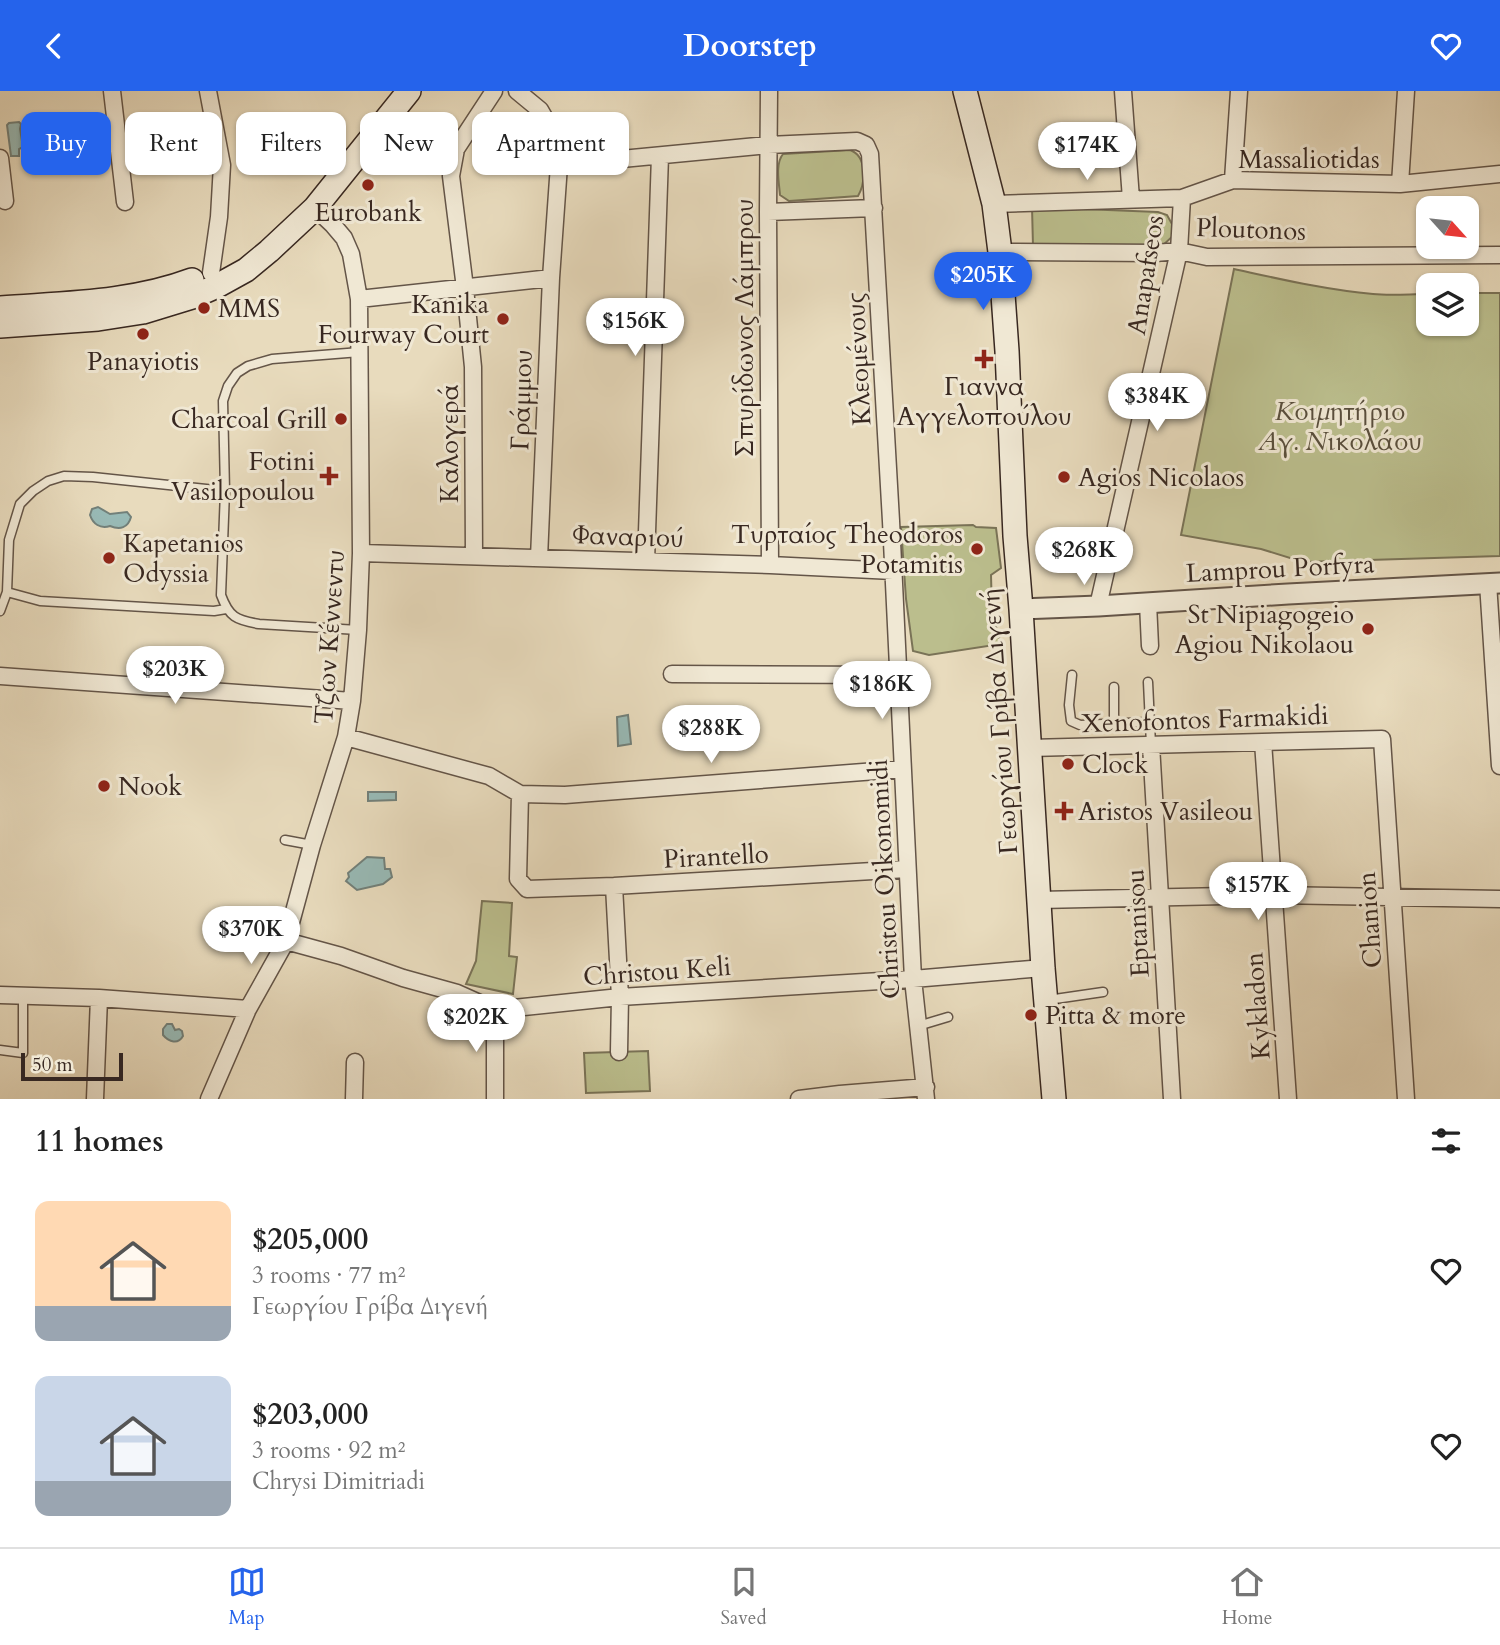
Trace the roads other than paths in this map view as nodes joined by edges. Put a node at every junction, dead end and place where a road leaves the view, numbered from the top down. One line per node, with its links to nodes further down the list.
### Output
1 (112, 91): 23 (street)
2 (208, 91): 31 (street)
3 (409, 91): 25 (main road)
4 (494, 91): 33 (street, Καλογερά)
5 (517, 91): 11 (street, Γράμμου)
6 (769, 91): 12 (street, Σπυρίδωνος Λάμπρου)
7 (965, 91): 24 (main road, Γεωργίου Γρίβα Διγενή)
8 (1123, 91): 21 (street)
9 (1239, 91): 18 (street)
10 (1406, 91): 19 (street)
11 (541, 112)
12 (768, 145): 13 (street); 26 (street, Κλεομένους); 27 (street, Σπυρίδωνος Λάμπρου)
13 (660, 156): 15 (street); 42 (street)
14 (0, 158): 22 (street)
15 (629, 159)
16 (1500, 174): 19 (street, Massaliotidas)
17 (558, 175): 32 (street, Γράμμου)
18 (1233, 180): 19 (street, Massaliotidas); 20 (street, Massaliotidas)
19 (1400, 184)
20 (1182, 198): 21 (street, Massaliotidas); 28 (street, Anapafseos)
21 (1131, 199): 24 (street, Massaliotidas)
22 (5, 201)
23 (125, 202)
24 (994, 204): 29 (main road, Γεωργίου Γρίβα Διγενή)
25 (315, 208): 31 (main road); 34 (street, Τζων Κέννεντυ); 36 (main road)
26 (874, 208): 27 (street); 44 (street, Κλεομένους)
27 (768, 212): 43 (street, Σπυρίδωνος Λάμπρου)
28 (1179, 251): 29 (street, Ploutonos); 30 (street, Ploutonos); 48 (street, Anapafseos)
29 (1000, 252): 50 (main road, Γεωργίου Γρίβα Διγενή)
30 (1500, 254)
31 (211, 273): 35 (main road)
32 (551, 278): 33 (street); 41 (street, Γράμμου)
33 (465, 288): 34 (street); 40 (street, Καλογερά)
34 (359, 299): 37 (street, Τζων Κέννεντυ)
35 (0, 308)
36 (0, 326)
37 (360, 352): 38 (lane); 39 (street, Τζων Κέννεντυ)
38 (225, 491): 46 (lane); 49 (lane)
39 (361, 553): 40 (street, Φαναριού); 52 (street, Τζων Κέννεντυ)
40 (474, 556): 41 (street, Φαναριού)
41 (539, 558): 42 (street, Φαναριού)
42 (646, 561): 43 (street, Φαναριού)
43 (770, 565): 44 (street, Φαναριού)
44 (893, 571): 56 (street, Christou Oikonomidi)
45 (1494, 583): 47 (street, Lamprou Porfyra); 68 (street)
46 (7, 592): 49 (lane); 51 (lane)
47 (1148, 603): 48 (street, Lamprou Porfyra); 53 (street)
48 (1098, 606): 50 (street, Lamprou Porfyra)
49 (226, 609): 52 (lane)
50 (1021, 609): 67 (main road, Γεωργίου Γρίβα Διγενή)
51 (0, 611)
52 (358, 630): 60 (street, Τζων Κέννεντυ)
53 (1150, 646)
54 (672, 674): 56 (street)
55 (0, 675): 60 (street)
56 (898, 675): 69 (street, Christou Oikonomidi)
57 (1072, 675): 62 (lane)
58 (1148, 682): 61 (lane)
59 (1114, 687): 62 (lane)
60 (352, 701): 63 (street, Τζων Κέννεντυ)
61 (1149, 722): 62 (lane); 66 (lane)
62 (1114, 723)
63 (346, 737): 70 (street); 72 (street, Τζων Κέννεντυ)
64 (1382, 739): 65 (street, Xenofontos Farmakidi); 77 (street, Chanion)
65 (1263, 742): 66 (street, Xenofontos Farmakidi); 75 (street, Kykladon)
66 (1150, 745): 67 (street, Xenofontos Farmakidi); 76 (street, Eptanisou)
67 (1030, 748): 79 (main road, Γεωργίου Γρίβα Διγενή)
68 (1500, 766)
69 (902, 769): 70 (street); 73 (street, Christou Oikonomidi)
70 (520, 794): 74 (street, Pirantello)
71 (285, 840): 72 (lane)
72 (312, 845): 80 (street, Τζων Κέννεντυ)
73 (907, 869): 74 (street, Pirantello); 82 (street, Christou Oikonomidi)
74 (614, 886): 86 (street)
75 (1275, 895): 76 (street); 77 (street); 104 (street, Kykladon)
76 (1160, 897): 79 (street); 103 (street, Eptanisou)
77 (1392, 897): 78 (street); 105 (street, Chanion)
78 (1500, 899)
79 (1039, 900): 81 (main road, Γεωργίου Γρίβα Διγενή)
80 (286, 941): 89 (street, Τζων Κέννεντυ); 90 (street)
81 (1043, 968): 82 (street, Christou Keli); 88 (main road, Γεωργίου Γρίβα Διγενή)
82 (913, 979): 86 (street, Christou Keli); 92 (street, Christou Oikonomidi)
83 (1103, 992): 88 (lane)
84 (0, 995): 85 (street)
85 (23, 996): 87 (street); 93 (lane)
86 (620, 997): 90 (street, Christou Keli); 94 (street)
87 (100, 998): 89 (street); 98 (street)
88 (1045, 1001): 102 (main road, Γεωργίου Γρίβα Διγενή)
89 (248, 1009): 99 (street, Τζων Κέννεντυ)
90 (495, 1010): 101 (street)
91 (948, 1017): 92 (lane)
92 (918, 1026): 96 (street, Christou Oikonomidi)
93 (0, 1050)
94 (620, 1052)
95 (355, 1062): 100 (street)
96 (926, 1093): 97 (street)
97 (809, 1098)
98 (95, 1099)
99 (209, 1099)
100 (354, 1099)
101 (495, 1099)
102 (1054, 1099)
103 (1172, 1099)
104 (1288, 1099)
105 (1406, 1099)

